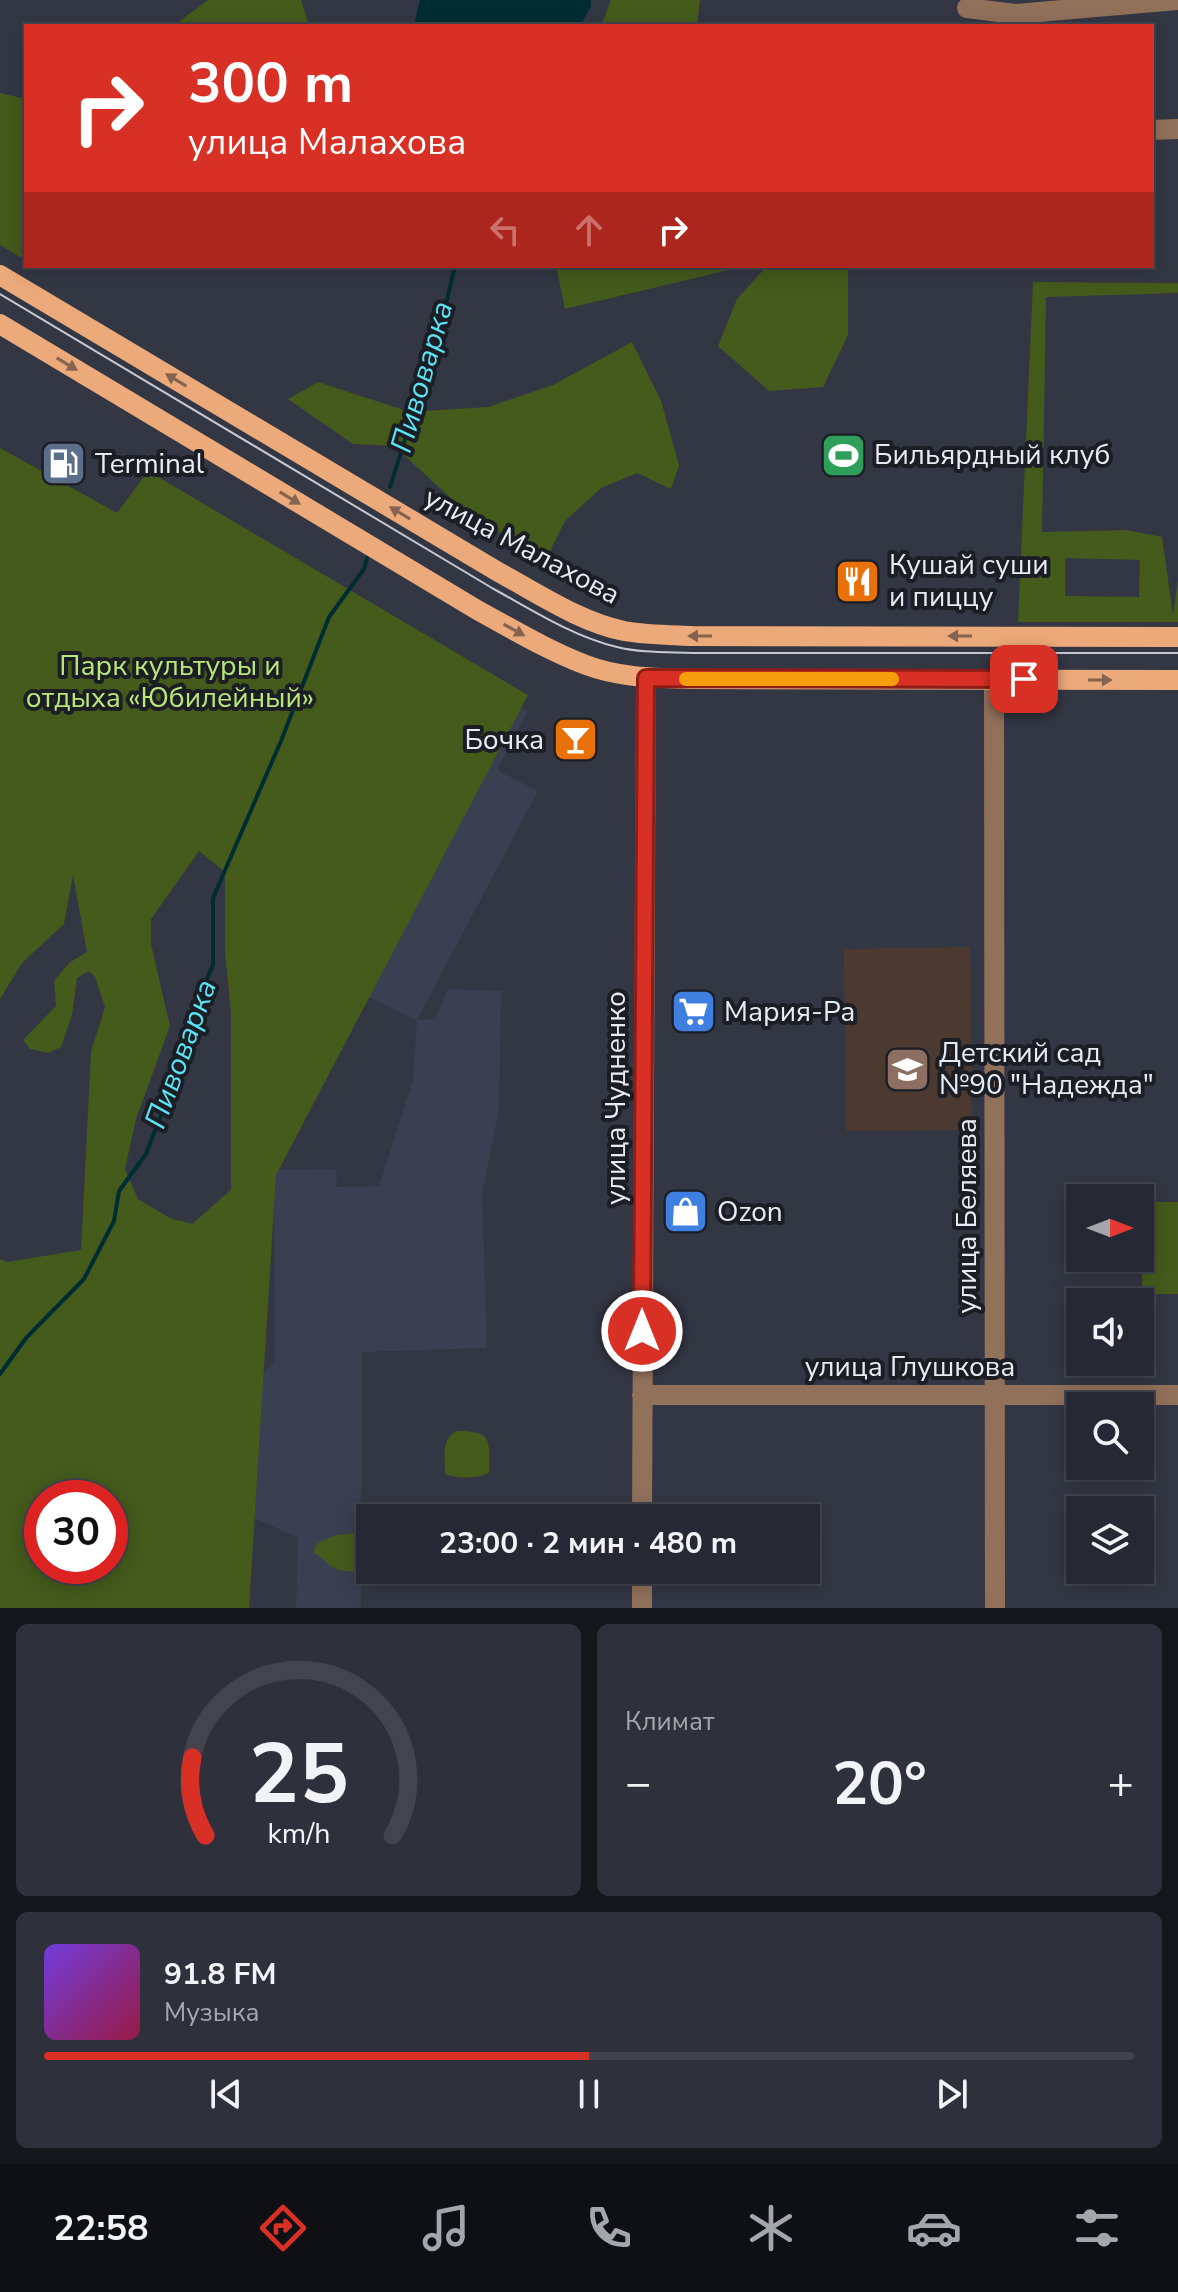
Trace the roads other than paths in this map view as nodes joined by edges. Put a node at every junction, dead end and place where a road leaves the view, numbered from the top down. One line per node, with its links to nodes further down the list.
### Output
1 (1178, 0): 2 (street)
2 (1148, 1): 3 (street)
3 (966, 11)
4 (1178, 129): 5 (street)
5 (1154, 130)
6 (0, 275): 8 (main road, улица Малахова, one-way to 6)
7 (0, 324): 9 (main road, one-way to 9)
8 (1178, 637)
9 (646, 678): 10 (main road); 12 (street, улица Чудненко)
10 (994, 679): 11 (main road, one-way to 11); 13 (street, улица Беляева)
11 (1178, 680)
12 (642, 1395): 13 (street, улица Глушкова); 15 (street, улица Чудненко)
13 (995, 1395): 14 (street, улица Глушкова); 18 (street, улица Беляева)
14 (1178, 1395)
15 (642, 1504)
16 (642, 1584): 17 (street)
17 (642, 1608)
18 (995, 1608)

